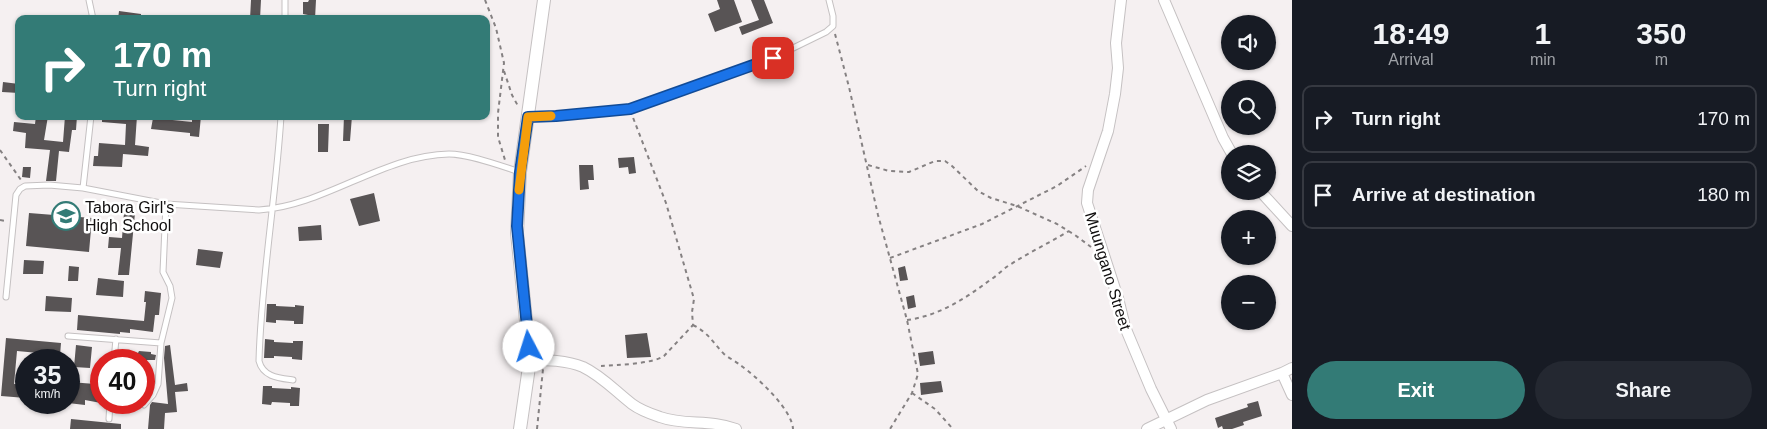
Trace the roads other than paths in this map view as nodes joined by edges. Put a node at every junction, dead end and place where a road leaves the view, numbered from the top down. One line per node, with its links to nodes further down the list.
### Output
1 (88, 0): 7 (lane)
2 (285, 0): 8 (lane)
3 (544, 0): 9 (street)
4 (829, 0): 9 (lane)
5 (1121, 0): 31 (street, Muungano Street)
6 (1164, 0): 12 (street)
7 (92, 15)
8 (285, 15)
9 (528, 117): 13 (street)
10 (91, 120): 14 (lane)
11 (281, 120): 17 (lane)
12 (1227, 145)
13 (515, 171): 17 (lane); 24 (street)
14 (84, 188): 16 (lane); 19 (lane)
15 (1268, 200): 18 (street)
16 (166, 204): 17 (lane); 22 (lane)
17 (274, 209): 27 (lane)
18 (1292, 226)
19 (6, 297)
20 (68, 336): 21 (lane)
21 (116, 339): 22 (lane); 23 (lane)
22 (161, 343): 28 (lane)
23 (115, 349)
24 (530, 360): 33 (street); 34 (street)
25 (1292, 368): 26 (street)
26 (1282, 373): 29 (street); 31 (street)
27 (292, 380)
28 (155, 391)
29 (1292, 395)
30 (109, 414): 32 (lane)
31 (1165, 419): 35 (street); 36 (street, Muungano Street)
32 (108, 420)
33 (520, 429)
34 (736, 429)
35 (1147, 429)
36 (1171, 429)

